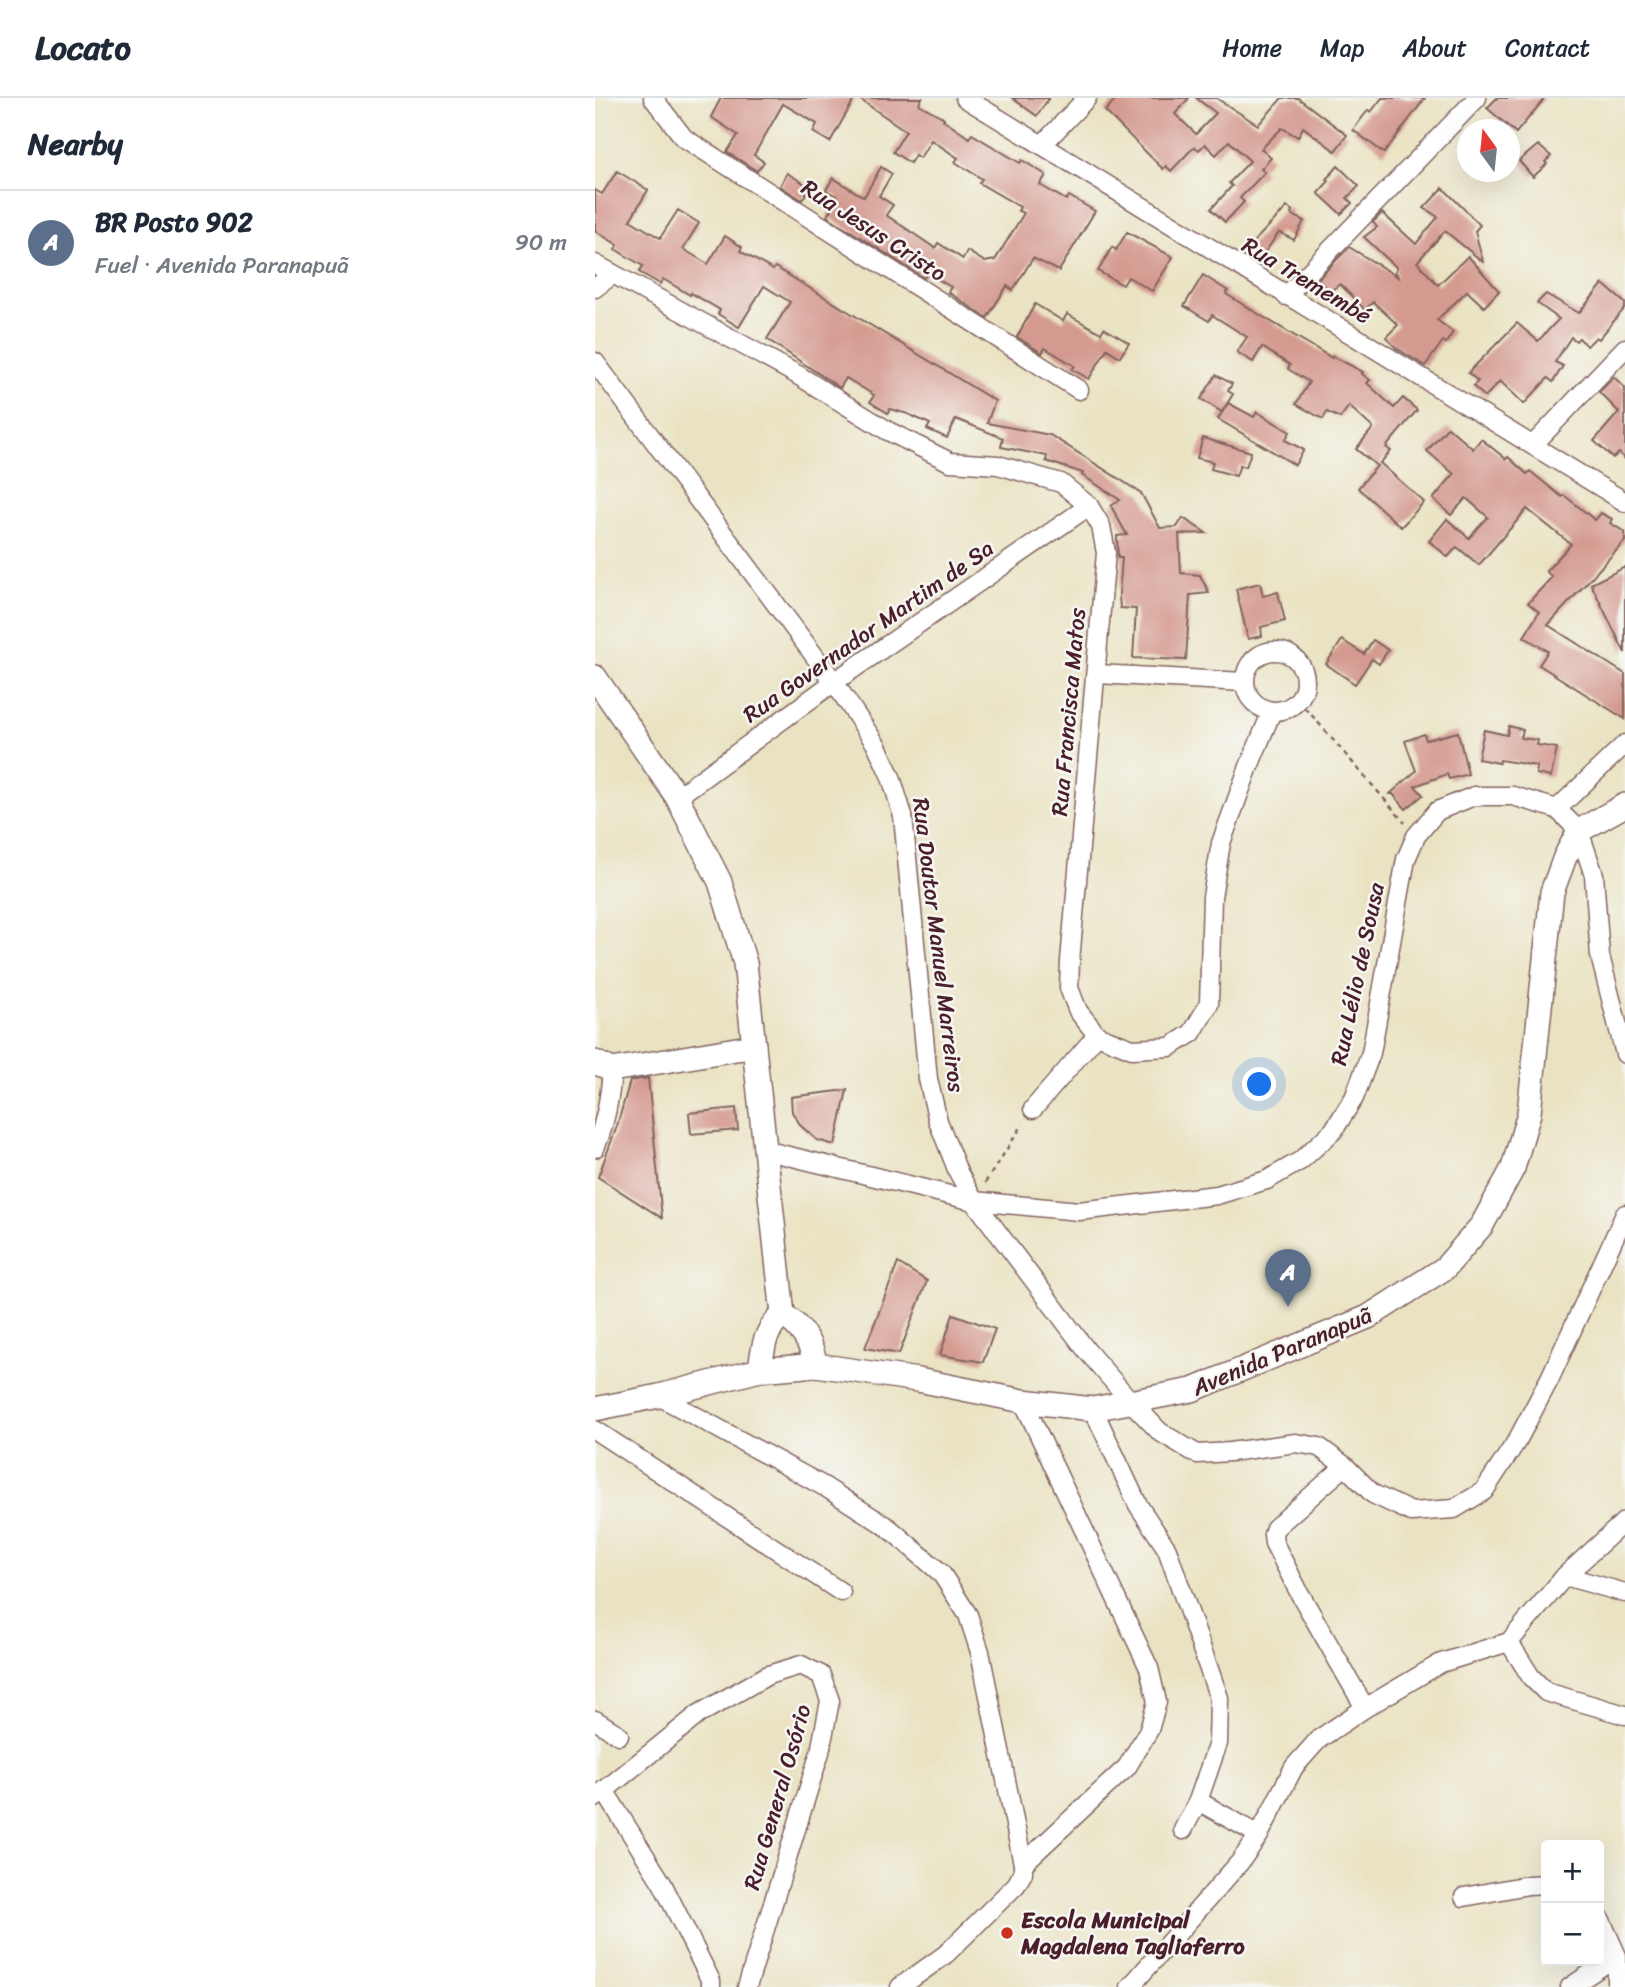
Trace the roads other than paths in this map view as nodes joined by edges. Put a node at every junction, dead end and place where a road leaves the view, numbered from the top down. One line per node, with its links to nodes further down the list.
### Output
1 (653, 98): 12 (street, Rua Jesus Cristo)
2 (965, 98): 5 (street, Rua Tremembé)
3 (1087, 98): 5 (street)
4 (1478, 98): 9 (street)
5 (1042, 145): 9 (street, Rua Tremembé)
6 (595, 264): 7 (street, Rua Francisca Matos)
7 (612, 275): 8 (street); 15 (street, Rua Francisca Matos)
8 (595, 288)
9 (1286, 296): 13 (street, Rua Tremembé)
10 (1625, 348): 13 (street)
11 (595, 362): 18 (street, Rua Doutor Manuel Marreiros)
12 (1079, 390)
13 (1533, 446): 14 (street, Rua Tremembé)
14 (1625, 502)
15 (1089, 506): 16 (street, Rua Francisca Matos); 18 (street, Rua Governador Martim de Sa)
16 (1097, 674): 19 (street); 26 (street, Rua Francisca Matos)
17 (595, 677): 22 (street)
18 (834, 682): 22 (street, Rua Governador Martim de Sa); 33 (street, Rua Doutor Manuel Marreiros)
19 (1244, 682): 20 (street); 20 (street)
20 (1272, 711): 26 (street)
21 (1625, 744): 24 (street)
22 (677, 797): 27 (street)
23 (1625, 805): 25 (street)
24 (1557, 809): 25 (street, Rua Lélio de Sousa); 33 (street, Rua Lélio de Sousa)
25 (1579, 831): 28 (street); 40 (street, Avenida Paranapuã)
26 (1097, 1035): 30 (street)
27 (754, 1046): 29 (street); 32 (street)
28 (1625, 1054)
29 (603, 1066): 31 (street)
30 (1033, 1109)
31 (595, 1148)
32 (764, 1150): 33 (street, Rua Lélio de Sousa); 35 (street)
33 (974, 1201): 40 (street, Rua Doutor Manuel Marreiros)
34 (1625, 1214): 44 (street, Rua Doutor Manuel Marreiros)
35 (783, 1315): 36 (street); 37 (street)
36 (817, 1365): 37 (street, Avenida Paranapuã); 39 (street, Avenida Paranapuã)
37 (760, 1370): 38 (street, Avenida Paranapuã)
38 (659, 1396): 41 (street, Avenida Paranapuã); 58 (street)
39 (1023, 1401): 42 (street, Avenida Paranapuã); 58 (street)
40 (1132, 1403): 42 (street, Avenida Paranapuã); 44 (street, Rua Doutor Manuel Marreiros)
41 (595, 1409)
42 (1093, 1409): 55 (street)
43 (595, 1430): 47 (street)
44 (1345, 1466): 50 (street)
45 (1625, 1521): 46 (street)
46 (1565, 1576): 48 (street); 49 (street)
47 (841, 1592)
48 (1625, 1593)
49 (1510, 1642): 50 (street); 51 (street)
50 (1365, 1708): 57 (street)
51 (1625, 1715)
52 (595, 1720): 53 (street)
53 (619, 1735)
54 (600, 1794): 63 (street); 64 (street, Rua General Osório)
55 (1198, 1801): 56 (street); 57 (street)
56 (1183, 1830)
57 (1259, 1835): 66 (street)
58 (1023, 1864): 65 (street)
59 (1541, 1884): 60 (street)
60 (1464, 1897)
61 (1604, 1927): 62 (street)
62 (1617, 1956): 67 (street); 68 (street)
63 (711, 1987)
64 (747, 1987)
65 (900, 1987)
66 (1130, 1987)
67 (1570, 1987)
68 (1617, 1987)

